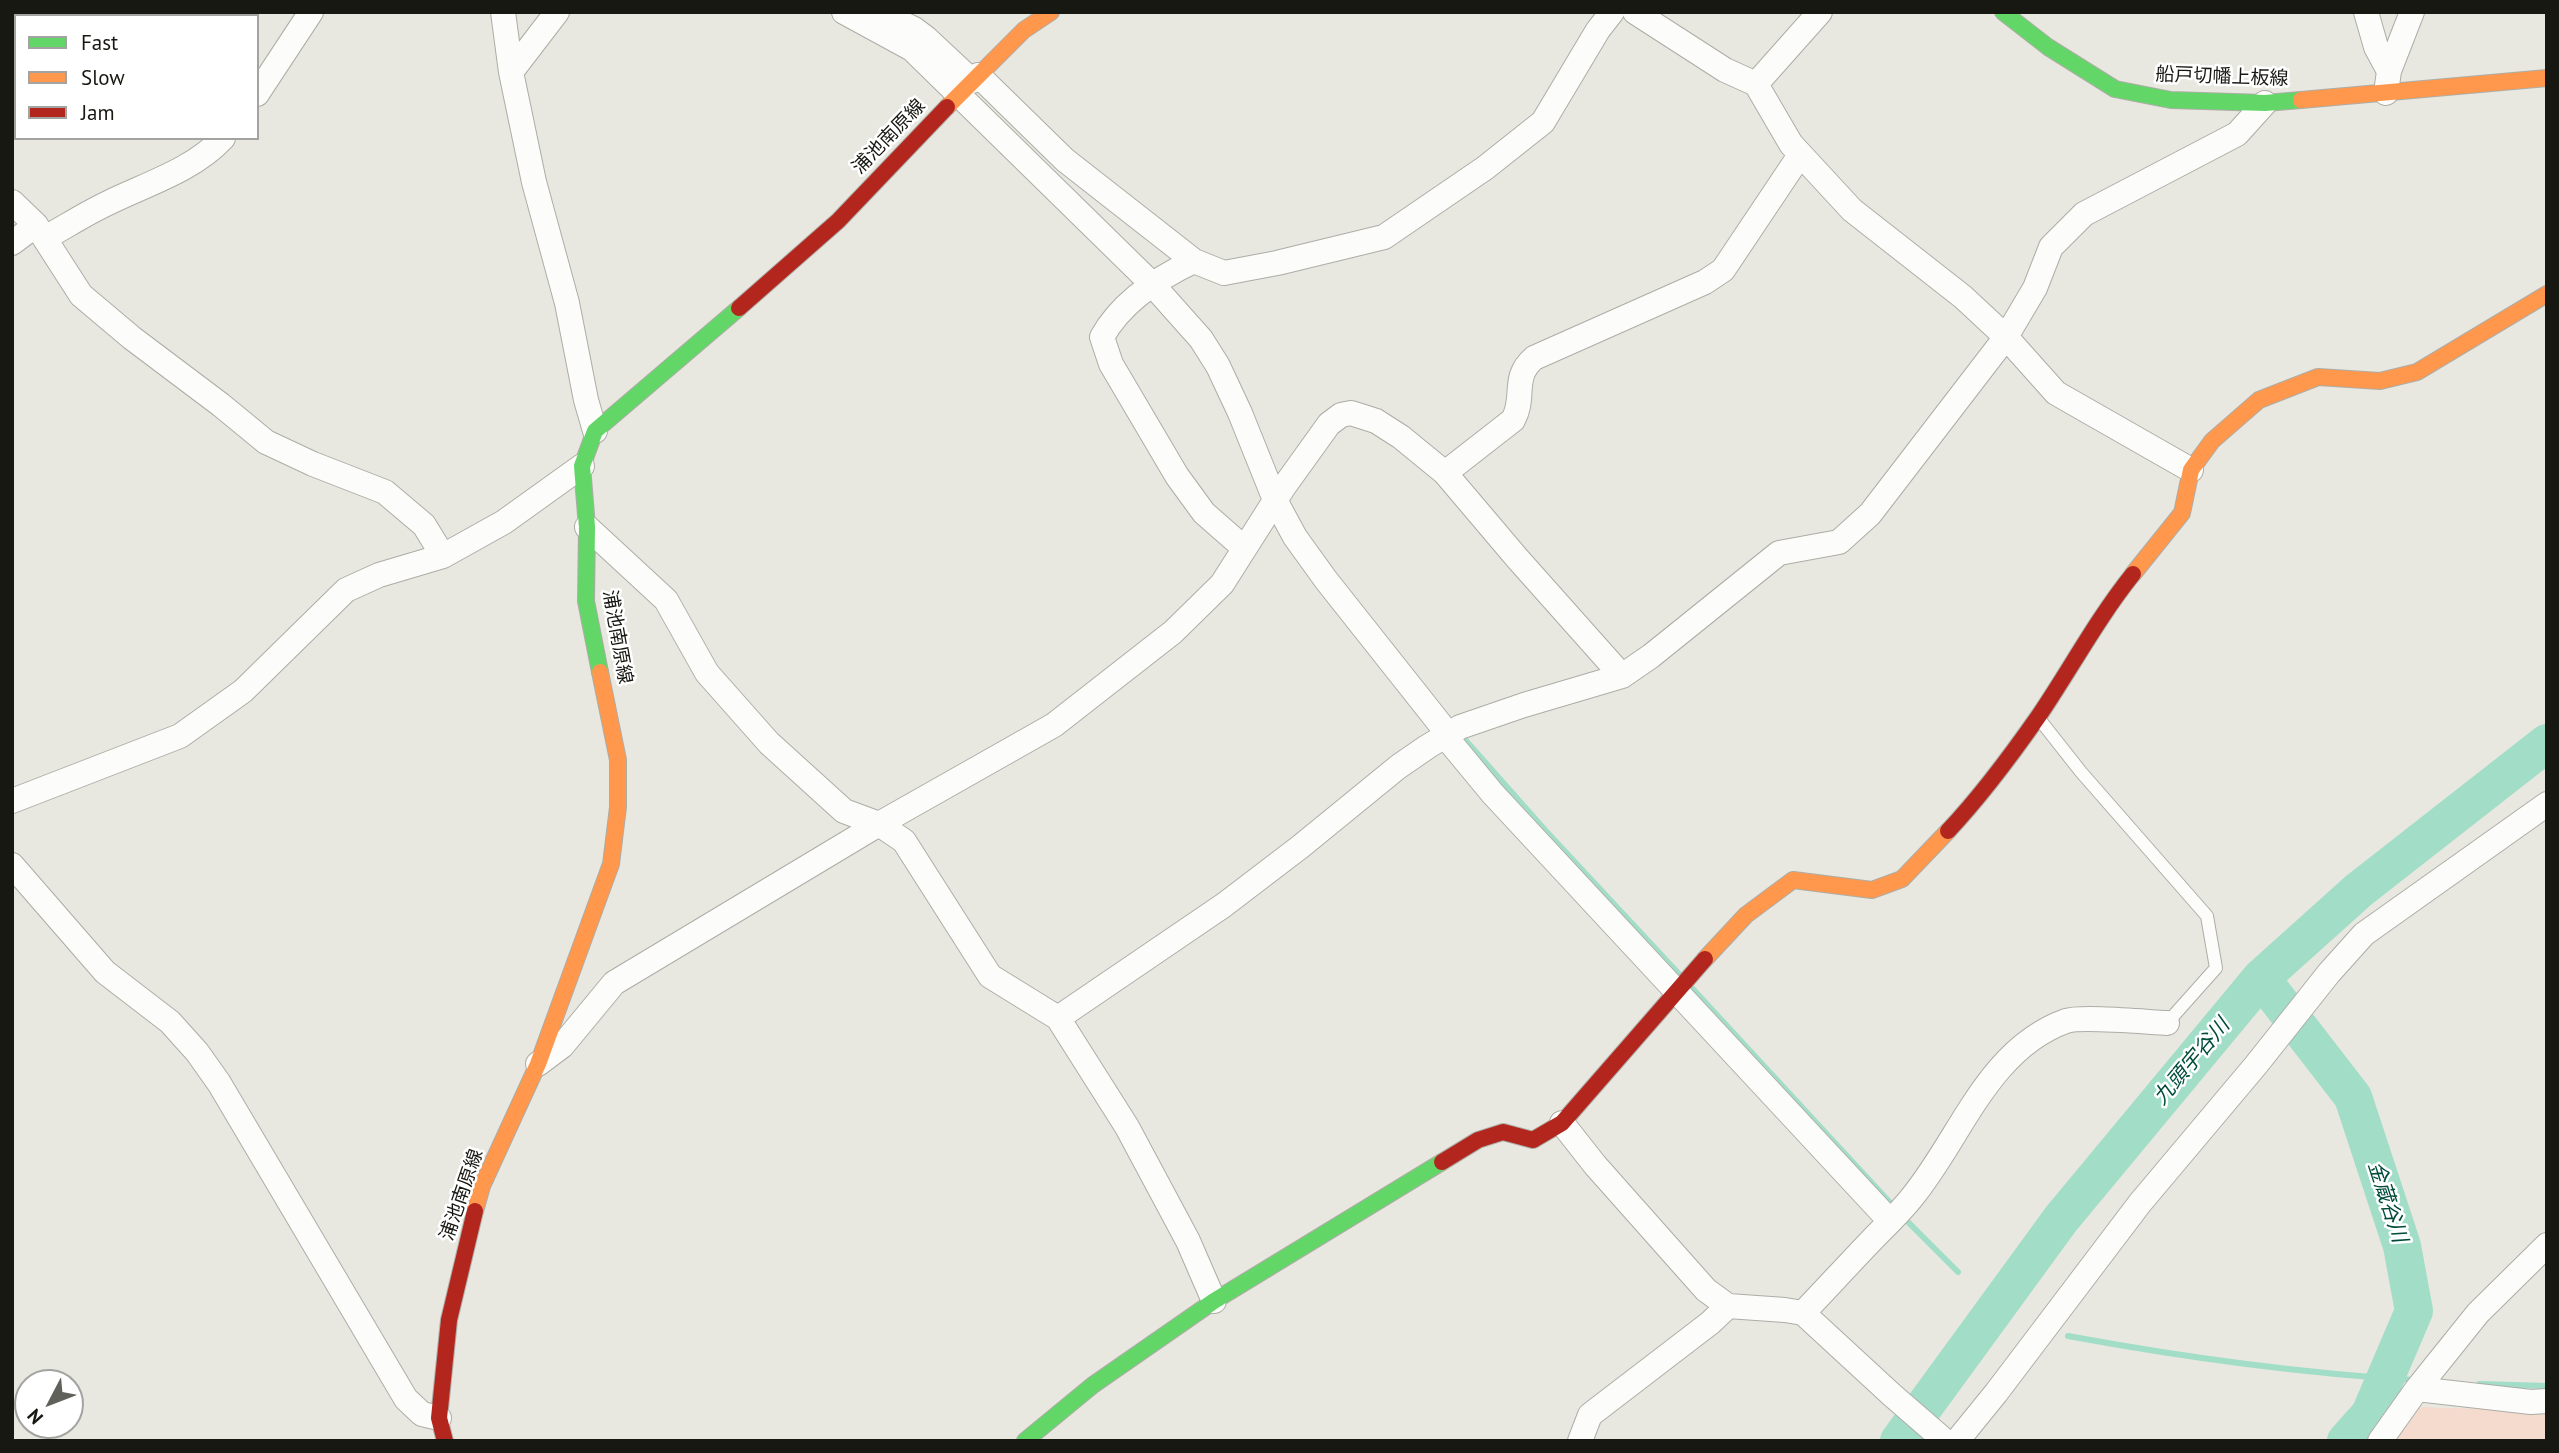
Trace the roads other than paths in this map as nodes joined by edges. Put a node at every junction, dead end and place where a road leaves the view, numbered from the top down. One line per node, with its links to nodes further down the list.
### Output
1 (311, 12): 18 (street)
2 (503, 12): 13 (street)
3 (557, 12): 13 (street)
4 (844, 12): 16 (street)
5 (879, 12): 16 (street)
6 (1051, 12): 16 (main road, 浦池南原線)
7 (1612, 12): 25 (street)
8 (1635, 12): 17 (street)
9 (1820, 12): 17 (street)
10 (2003, 12): 19 (main road, 船戸切幡上板線)
11 (2366, 12): 15 (street)
12 (2412, 12): 15 (street)
13 (511, 72): 29 (street)
14 (2547, 78): 15 (main road, 船戸切幡上板線)
15 (2387, 82): 19 (main road, 船戸切幡上板線)
16 (969, 84): 25 (street); 26 (street); 29 (main road, 浦池南原線)
17 (1756, 84): 21 (street)
18 (259, 91)
19 (2265, 103): 28 (street)
20 (221, 140): 23 (street)
21 (1800, 155): 28 (street); 32 (street)
22 (12, 202): 23 (street)
23 (40, 232): 24 (street); 36 (street)
24 (12, 243)
25 (1194, 261): 26 (street)
26 (1156, 280): 33 (street); 35 (street)
27 (2547, 294): 31 (main road)
28 (2006, 337): 31 (street); 37 (street)
29 (595, 431): 30 (main road, 浦池南原線)
30 (582, 466): 34 (main road, 浦池南原線); 36 (street)
31 (2191, 470): 38 (main road)
32 (1445, 473): 33 (street); 37 (street)
33 (1279, 494): 35 (street); 39 (street)
34 (587, 527): 42 (street); 47 (main road, 浦池南原線)
35 (1244, 548): 42 (street)
36 (443, 556): 40 (street)
37 (1622, 676): 39 (street)
38 (2038, 717): 44 (main road); 46 (lane)
39 (1452, 732): 44 (street); 45 (street)
40 (12, 801)
41 (2547, 804): 60 (street)
42 (879, 824): 45 (street); 47 (street)
43 (12, 865): 56 (street)
44 (1681, 984): 48 (main road); 49 (street)
45 (1058, 1018): 51 (street)
46 (2167, 1023): 49 (street)
47 (538, 1064): 56 (main road, 浦池南原線)
48 (1562, 1123): 51 (main road); 52 (street)
49 (1896, 1215): 53 (street)
50 (2547, 1245): 54 (street)
51 (1214, 1301): 57 (main road)
52 (1728, 1306): 53 (street); 58 (street)
53 (1803, 1313): 59 (street)
54 (2417, 1390): 55 (street); 61 (street)
55 (2547, 1401)
56 (442, 1430)
57 (1025, 1441)
58 (1580, 1441)
59 (1945, 1441)
60 (1957, 1441)
61 (2380, 1441)

